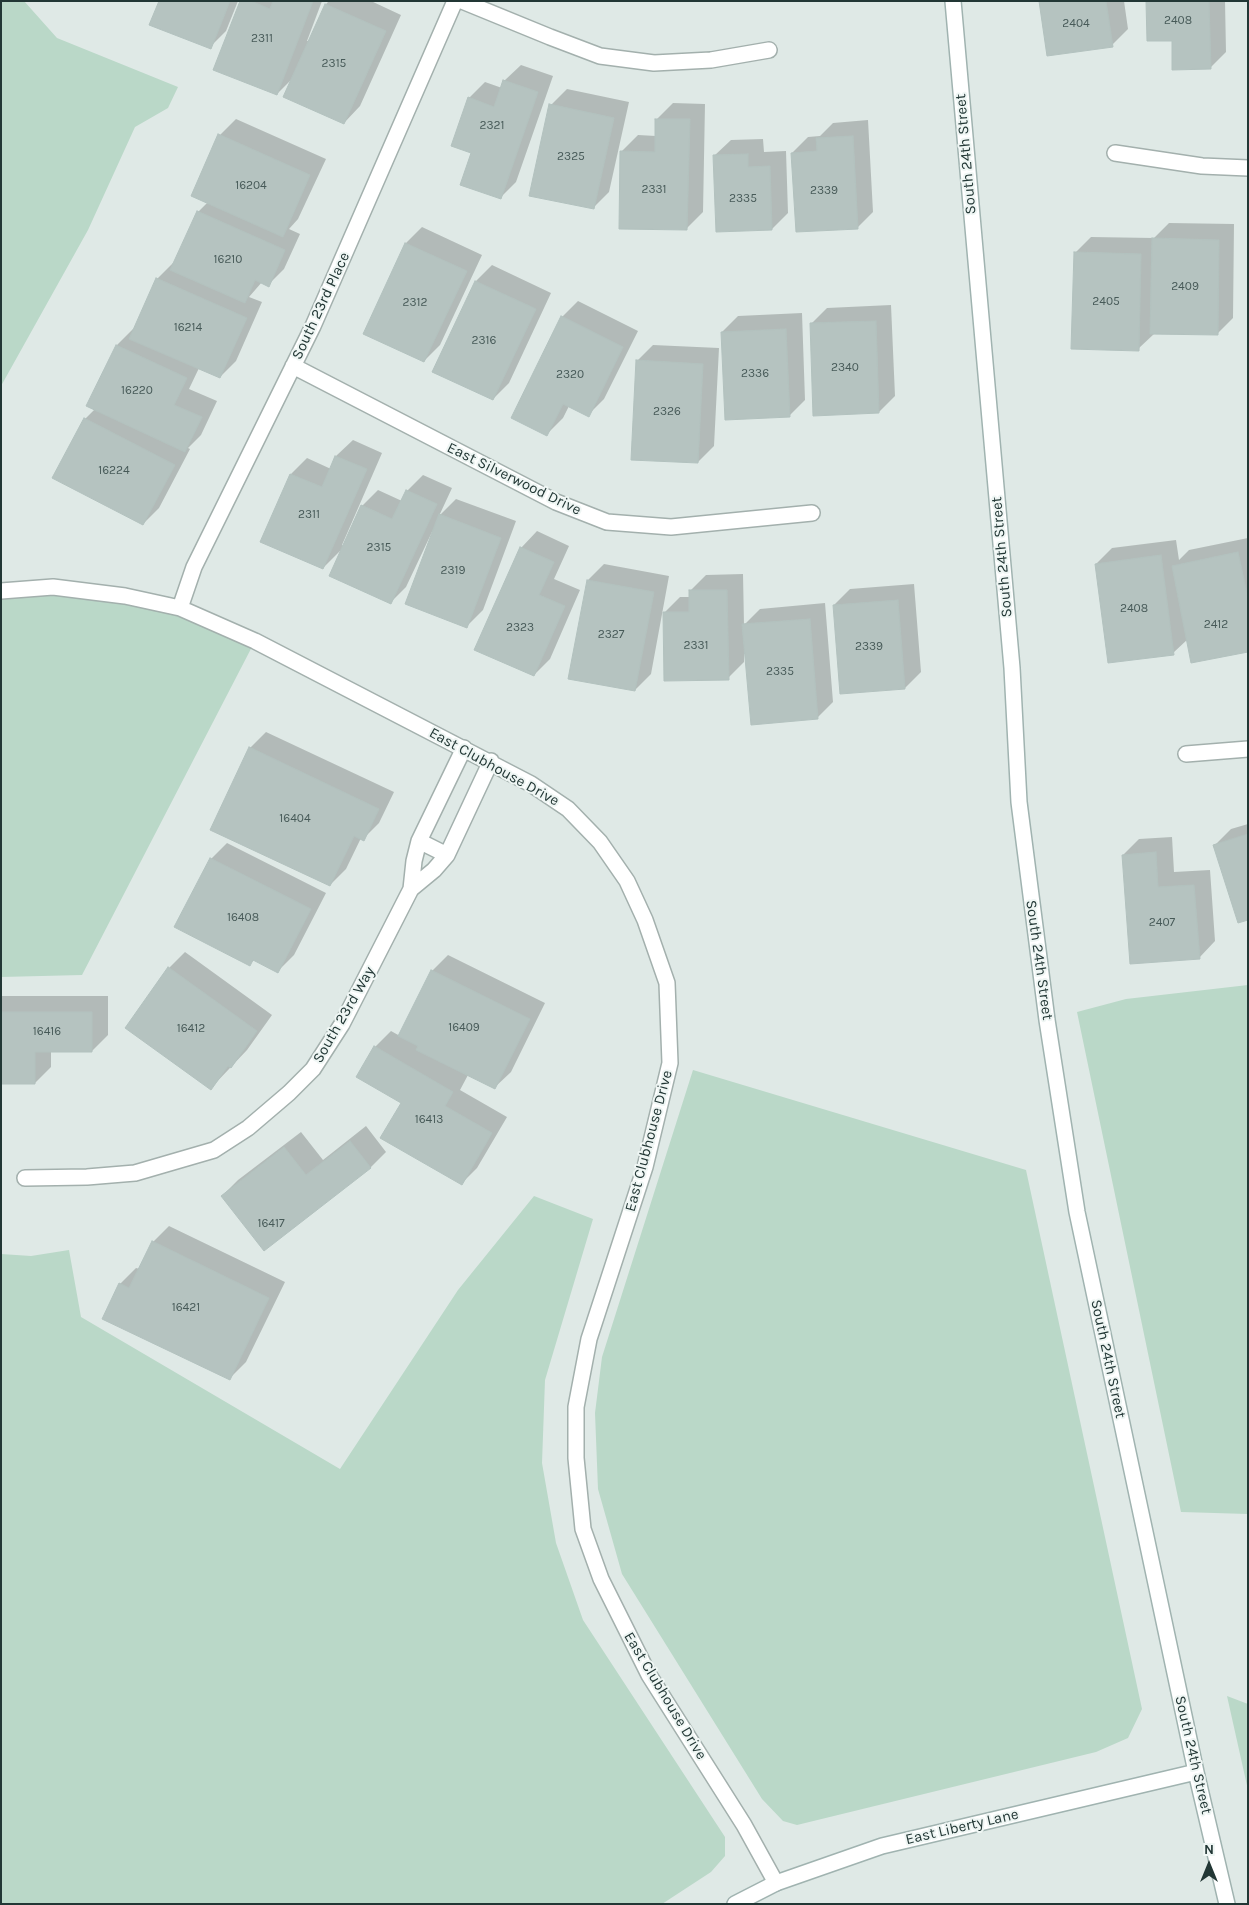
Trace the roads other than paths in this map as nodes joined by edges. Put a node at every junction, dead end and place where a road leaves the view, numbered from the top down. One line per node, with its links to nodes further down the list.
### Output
1 (456, 1): 7 (street, South 23rd Place)
2 (462, 1): 4 (street)
3 (953, 1): 19 (street, South 24th Street)
4 (769, 50)
5 (1115, 153): 6 (street)
6 (1248, 168)
7 (293, 366): 8 (street, East Silverwood Drive); 10 (street, South 23rd Place)
8 (812, 513)
9 (1, 591): 10 (street, East Clubhouse Drive)
10 (180, 608): 11 (street, East Clubhouse Drive)
11 (464, 748): 14 (street, East Clubhouse Drive); 15 (street, South 23rd Way)
12 (1248, 749): 13 (street)
13 (1186, 754)
14 (491, 761): 16 (street, South 23rd Way); 20 (street, East Clubhouse Drive)
15 (419, 841): 16 (street); 17 (street, South 23rd Way)
16 (447, 855): 17 (street, South 23rd Way)
17 (412, 889): 18 (street, South 23rd Way)
18 (25, 1178)
19 (1196, 1772): 20 (street, East Liberty Lane); 22 (street, South 24th Street)
20 (776, 1883): 21 (street, East Liberty Lane)
21 (735, 1904)
22 (1227, 1904)

